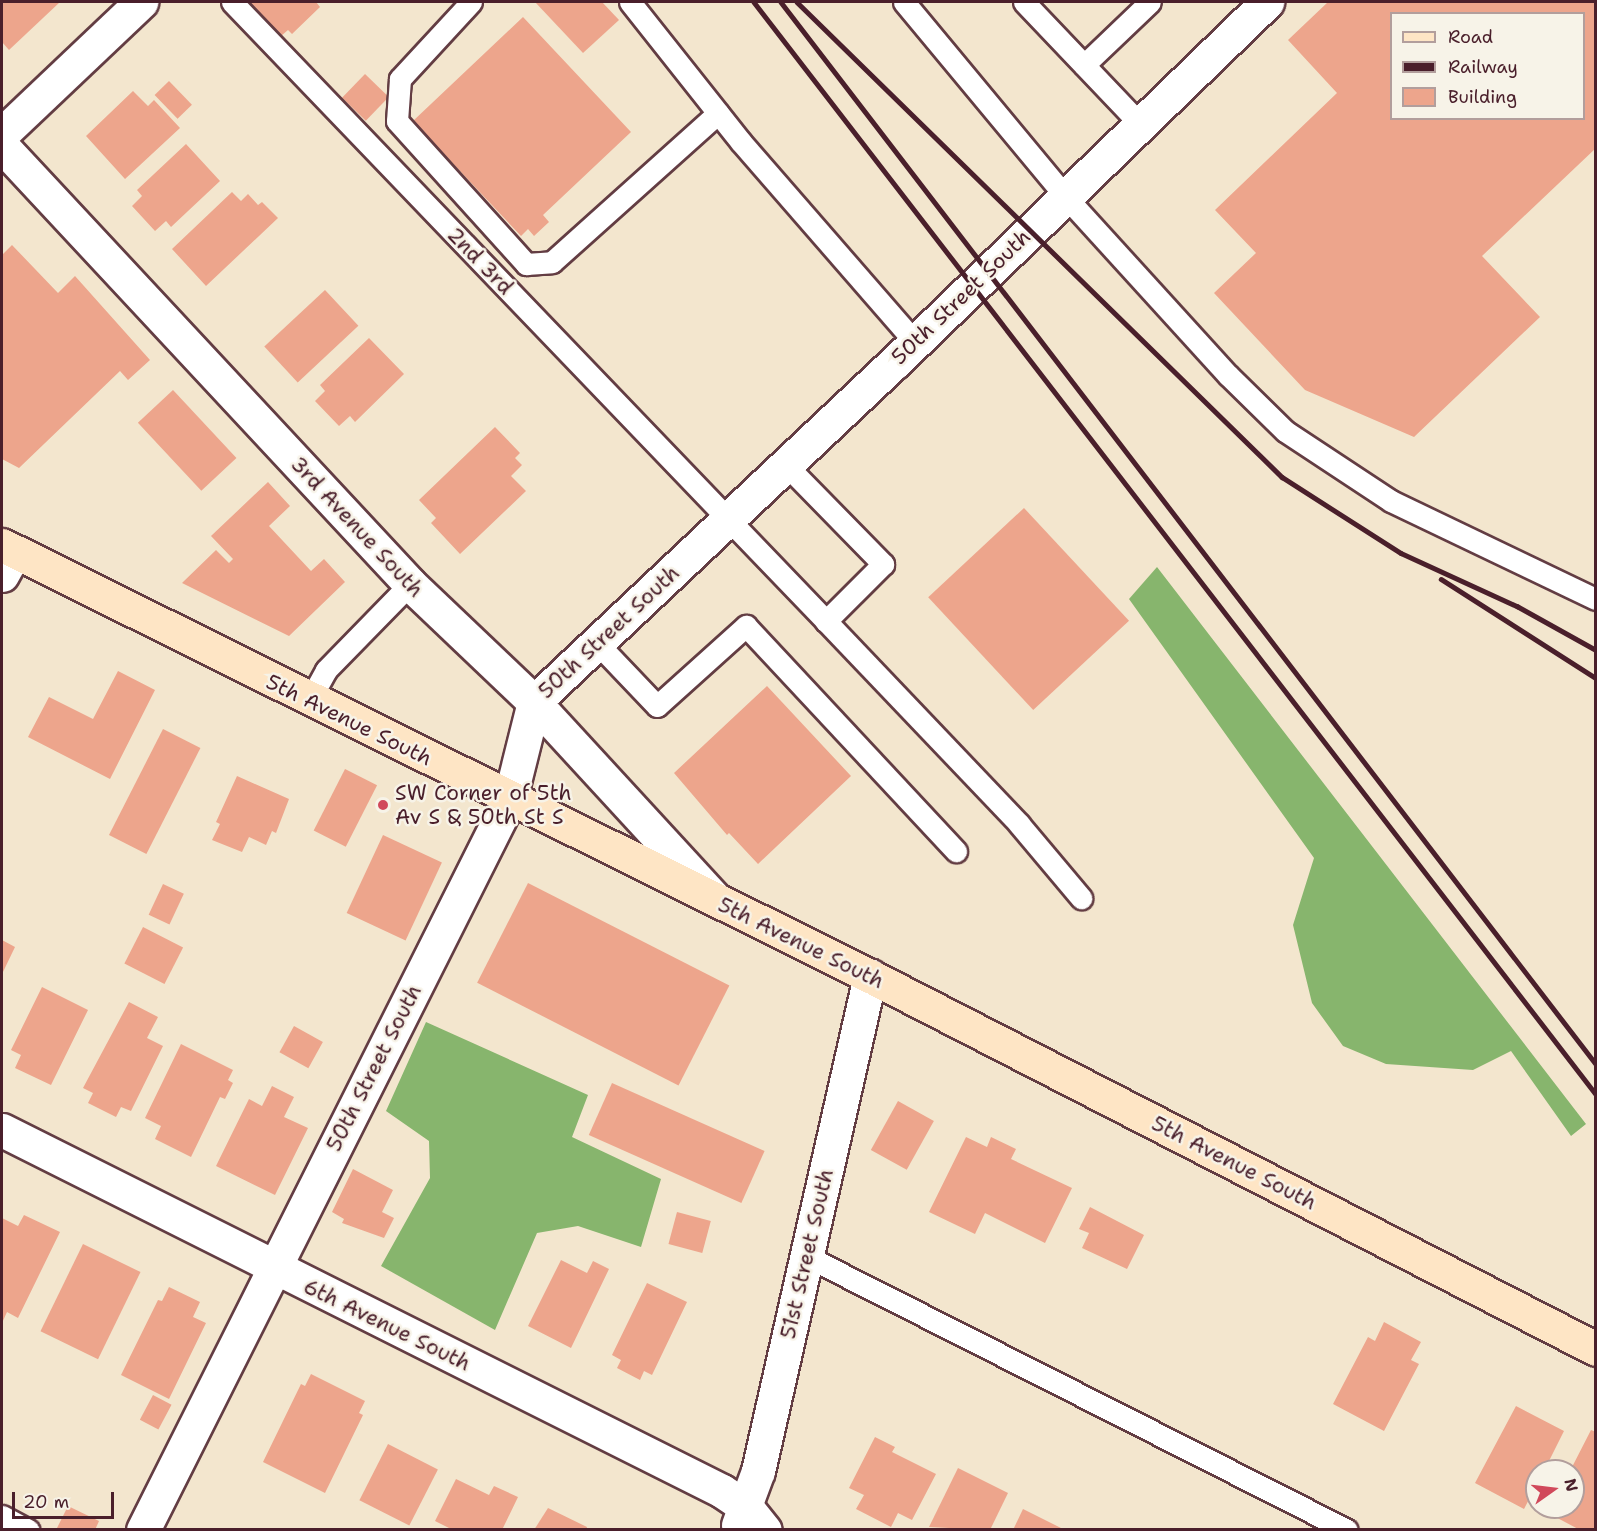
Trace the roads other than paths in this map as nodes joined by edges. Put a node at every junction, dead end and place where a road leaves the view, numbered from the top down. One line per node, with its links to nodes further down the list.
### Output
1 (141, 2): 12 (street)
2 (232, 2): 17 (lane, 2nd 3rd)
3 (471, 2): 10 (lane)
4 (630, 2): 10 (lane)
5 (904, 2): 14 (lane)
6 (1024, 2): 9 (lane)
7 (1150, 2): 9 (lane)
8 (1267, 2): 11 (street, 50th Street South)
9 (1084, 65): 11 (lane)
10 (718, 112): 15 (lane)
11 (1140, 124): 14 (street, 50th Street South)
12 (2, 134)
13 (2, 146): 19 (street, 3rd Avenue South)
14 (1065, 196): 15 (street, 50th Street South); 20 (lane)
15 (915, 342): 16 (street, 50th Street South)
16 (786, 465): 17 (street, 50th Street South); 21 (lane)
17 (727, 521): 21 (lane, 2nd 3rd); 22 (street, 50th Street South)
18 (6, 557): 23 (street, 5th Avenue South)
19 (410, 584): 23 (lane); 24 (street, 3rd Avenue South)
20 (1596, 599)
21 (826, 621): 27 (lane, 2nd 3rd)
22 (597, 643): 24 (street, 50th Street South); 26 (lane)
23 (309, 701): 25 (street, 5th Avenue South)
24 (534, 702): 25 (street, 50th Street South); 28 (street, 3rd Avenue South)
25 (510, 798): 28 (street, 5th Avenue South); 32 (street, 50th Street South)
26 (956, 851)
27 (1081, 898)
28 (718, 902): 29 (street, 5th Avenue South)
29 (870, 976): 31 (street, 51st Street South); 33 (street, 5th Avenue South)
30 (2, 1130): 32 (street, 6th Avenue South)
31 (806, 1256): 35 (street, 51st Street South); 38 (lane)
32 (273, 1268): 35 (street, 6th Avenue South); 37 (street, 50th Street South)
33 (1596, 1348)
34 (2, 1516): 36 (lane)
35 (749, 1522)
36 (28, 1530)
37 (143, 1530)
38 (1347, 1530)

